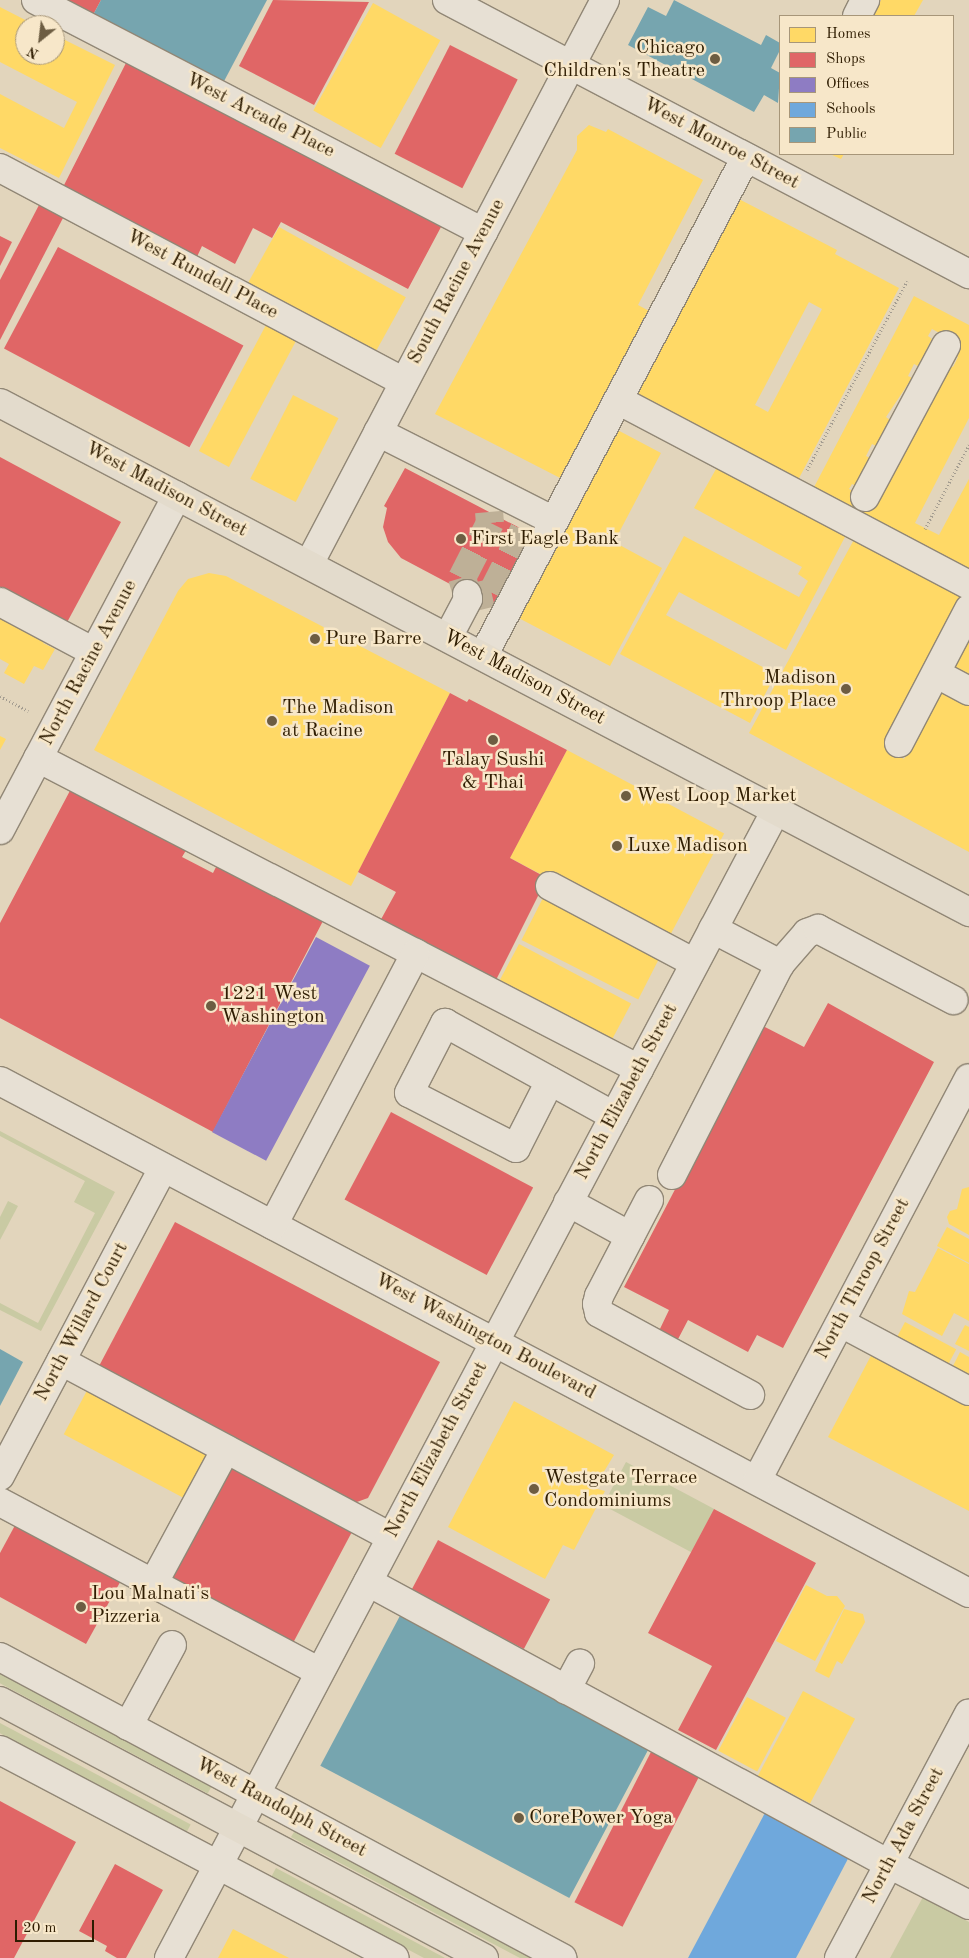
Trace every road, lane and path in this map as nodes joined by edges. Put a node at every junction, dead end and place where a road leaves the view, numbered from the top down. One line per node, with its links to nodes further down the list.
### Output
1 (36, 0): 10 (street, West Arcade Place)
2 (447, 0): 6 (street, West Monroe Street)
3 (605, 0): 6 (street, South Racine Avenue)
4 (865, 0): 5 (street)
5 (858, 15)
6 (571, 65): 7 (street, West Monroe Street); 10 (street, South Racine Avenue)
7 (746, 157): 8 (street, West Monroe Street); 15 (street)
8 (781, 163): 11 (street, West Monroe Street)
9 (0, 168): 14 (street, West Rundell Place)
10 (483, 232): 14 (street, South Racine Avenue)
11 (969, 274)
12 (907, 281): 19 (path)
13 (946, 346): 21 (street)
14 (404, 382): 17 (street, South Racine Avenue)
15 (618, 400): 19 (street); 22 (street)
16 (0, 403): 20 (main road, West Madison Street)
17 (378, 432): 22 (street); 24 (street, South Racine Avenue)
18 (969, 445): 23 (path)
19 (795, 493): 21 (street)
20 (177, 496): 24 (main road, West Madison Street); 30 (street, North Racine Avenue)
21 (858, 512): 25 (street)
22 (554, 521): 31 (street)
23 (925, 529)
24 (308, 564): 29 (main road, West Madison Street)
25 (969, 585)
26 (470, 596): 29 (street)
27 (0, 602): 30 (street)
28 (969, 609): 32 (street)
29 (448, 637): 31 (main road, West Madison Street)
30 (94, 652): 37 (street, North Racine Avenue)
31 (483, 656): 38 (main road, West Madison Street)
32 (937, 674): 33 (street); 36 (street)
33 (969, 691)
34 (0, 696): 35 (path)
35 (28, 711)
36 (899, 743)
37 (38, 758): 39 (street, North Racine Avenue); 43 (street)
38 (776, 810): 41 (main road, West Madison Street); 42 (street, North Elizabeth Street)
39 (0, 830)
40 (550, 886): 44 (street)
41 (969, 912)
42 (713, 928): 44 (street, North Elizabeth Street); 45 (street)
43 (416, 953): 47 (street); 56 (street)
44 (695, 963): 47 (street, North Elizabeth Street)
45 (780, 964): 46 (street); 53 (street)
46 (953, 1000)
47 (639, 1069): 51 (street, North Elizabeth Street)
48 (969, 1078): 58 (street, North Throop Street)
49 (0, 1081): 52 (street, West Washington Boulevard)
50 (550, 1081): 50 (street); 51 (street)
51 (614, 1116): 55 (street, North Elizabeth Street)
52 (164, 1168): 56 (street, West Washington Boulevard); 60 (street, North Willard Court)
53 (672, 1175)
54 (649, 1200): 57 (street)
55 (568, 1202): 57 (street); 59 (street, North Elizabeth Street)
56 (273, 1225): 59 (street, West Washington Boulevard)
57 (630, 1236): 62 (street)
58 (840, 1323): 61 (street); 65 (street, North Throop Street)
59 (494, 1342): 65 (street, West Washington Boulevard); 67 (street, North Elizabeth Street)
60 (61, 1361): 63 (street); 64 (street, North Willard Court)
61 (969, 1391)
62 (750, 1395)
63 (226, 1449): 67 (street); 69 (street)
64 (0, 1476)
65 (757, 1480): 70 (street, West Washington Boulevard)
66 (0, 1502): 69 (street)
67 (391, 1537): 68 (street, North Elizabeth Street)
68 (368, 1582): 74 (street, North Elizabeth Street); 75 (street)
69 (154, 1584): 74 (street)
70 (969, 1593)
71 (172, 1645): 78 (street)
72 (0, 1657): 78 (street, West Randolph Street)
73 (580, 1664): 75 (street)
74 (320, 1672): 80 (street, North Elizabeth Street)
75 (566, 1690): 82 (street)
76 (0, 1701): 81 (main road, West Randolph Street)
77 (969, 1713): 82 (street, North Ada Street)
78 (128, 1726): 80 (street, West Randolph Street)
79 (0, 1750): 83 (street)
80 (256, 1793): 81 (street, North Elizabeth Street); 88 (street, West Randolph Street)
81 (238, 1827): 83 (street, North Elizabeth Street); 87 (main road, West Randolph Street)
82 (889, 1864): 84 (street); 89 (street, North Ada Street)
83 (218, 1865): 85 (street, North Elizabeth Street); 86 (street)
84 (969, 1905)
85 (169, 1958)
86 (394, 1958)
87 (484, 1958)
88 (562, 1958)
89 (839, 1958)

